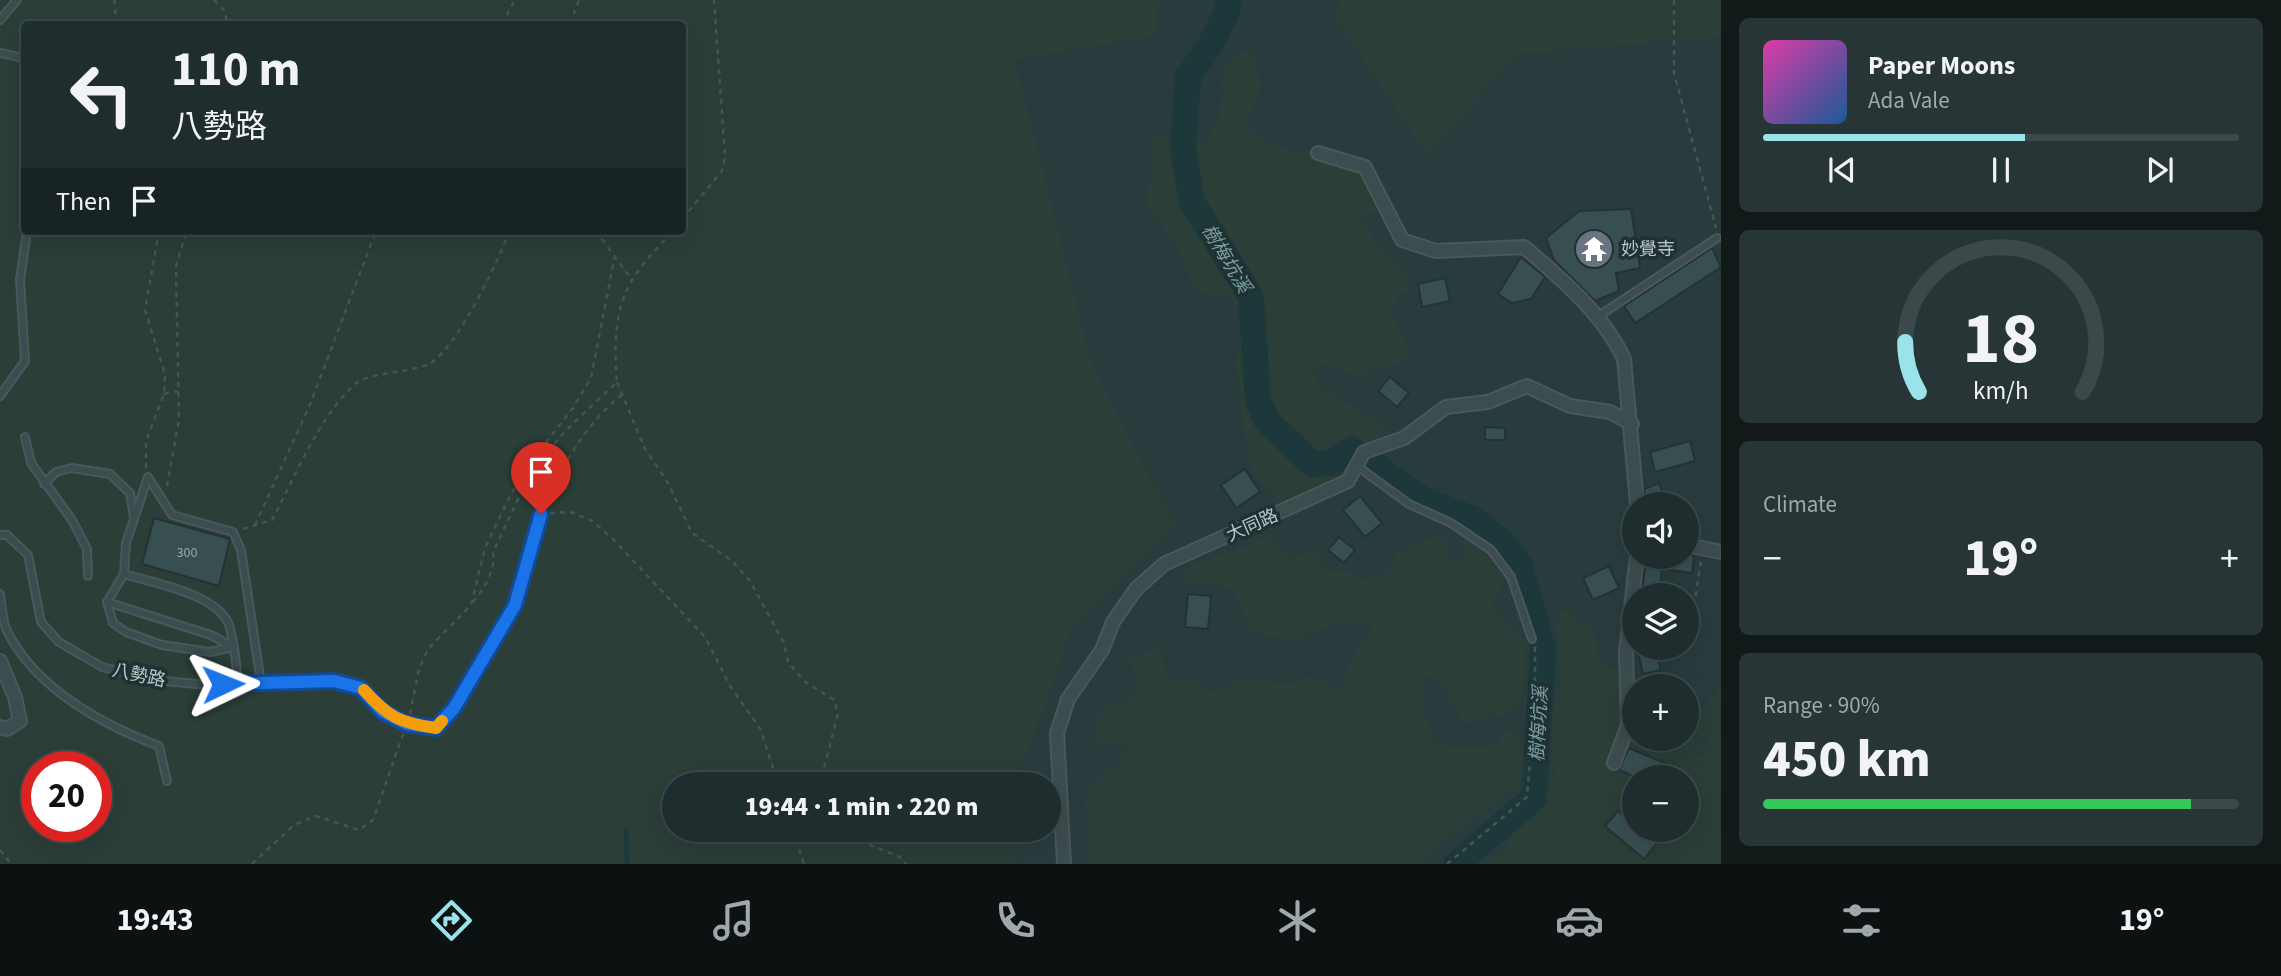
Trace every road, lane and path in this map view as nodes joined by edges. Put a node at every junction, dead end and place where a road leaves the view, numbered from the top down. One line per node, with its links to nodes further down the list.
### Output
1 (17, 0): 8 (lane)
2 (114, 0): 9 (path)
3 (214, 0): 10 (path)
4 (515, 0): 11 (path)
5 (579, 0): 12 (path)
6 (714, 0): 16 (path)
7 (1674, 0): 24 (path)
8 (0, 20)
9 (114, 21)
10 (227, 21)
11 (504, 21)
12 (571, 21)
13 (0, 53): 14 (lane)
14 (21, 57)
15 (1318, 153): 27 (street)
16 (686, 214)
17 (26, 235): 32 (lane)
18 (158, 235): 30 (path)
19 (186, 235): 29 (path)
20 (374, 235): 21 (path)
21 (507, 235)
22 (599, 235): 25 (path)
23 (670, 235): 26 (path)
24 (1717, 238): 27 (lane)
25 (615, 255): 26 (path); 52 (path)
26 (632, 280): 28 (path)
27 (1595, 318): 33 (street)
28 (617, 383): 31 (path); 52 (path)
29 (178, 391): 30 (path); 39 (path)
30 (164, 394): 36 (path)
31 (623, 394): 40 (path); 62 (path)
32 (0, 396)
33 (1632, 424): 35 (street, 大同路); 38 (street)
34 (25, 437): 37 (lane)
35 (1357, 466): 53 (lane); 71 (street, 大同路)
36 (148, 477): 39 (lane); 41 (lane)
37 (44, 484): 41 (lane); 48 (lane)
38 (1636, 492)
39 (164, 503): 56 (lane)
40 (541, 514): 58 (lane); 61 (path)
41 (134, 518): 47 (lane)
42 (0, 535): 57 (lane, 八勢路)
43 (1699, 546): 44 (street)
44 (1704, 547): 45 (street); 49 (path)
45 (1721, 552)
46 (1635, 569): 60 (street)
47 (124, 574): 51 (lane); 54 (lane)
48 (88, 576)
49 (1698, 583)
50 (0, 594): 63 (lane)
51 (107, 602): 54 (lane); 54 (lane)
52 (471, 605): 58 (path)
53 (1532, 639): 72 (path)
54 (233, 647): 57 (lane)
55 (0, 661): 59 (street)
56 (261, 683): 57 (lane, 八勢路); 58 (lane, 八勢路)
57 (239, 684)
58 (407, 724): 68 (path)
59 (0, 727)
60 (1614, 763)
61 (774, 772)
62 (823, 772)
63 (167, 781)
64 (797, 842): 69 (path)
65 (862, 842): 70 (path)
66 (0, 850): 67 (path)
67 (11, 864)
68 (252, 864)
69 (804, 864)
70 (906, 864)
71 (1064, 864)
72 (1447, 864)

